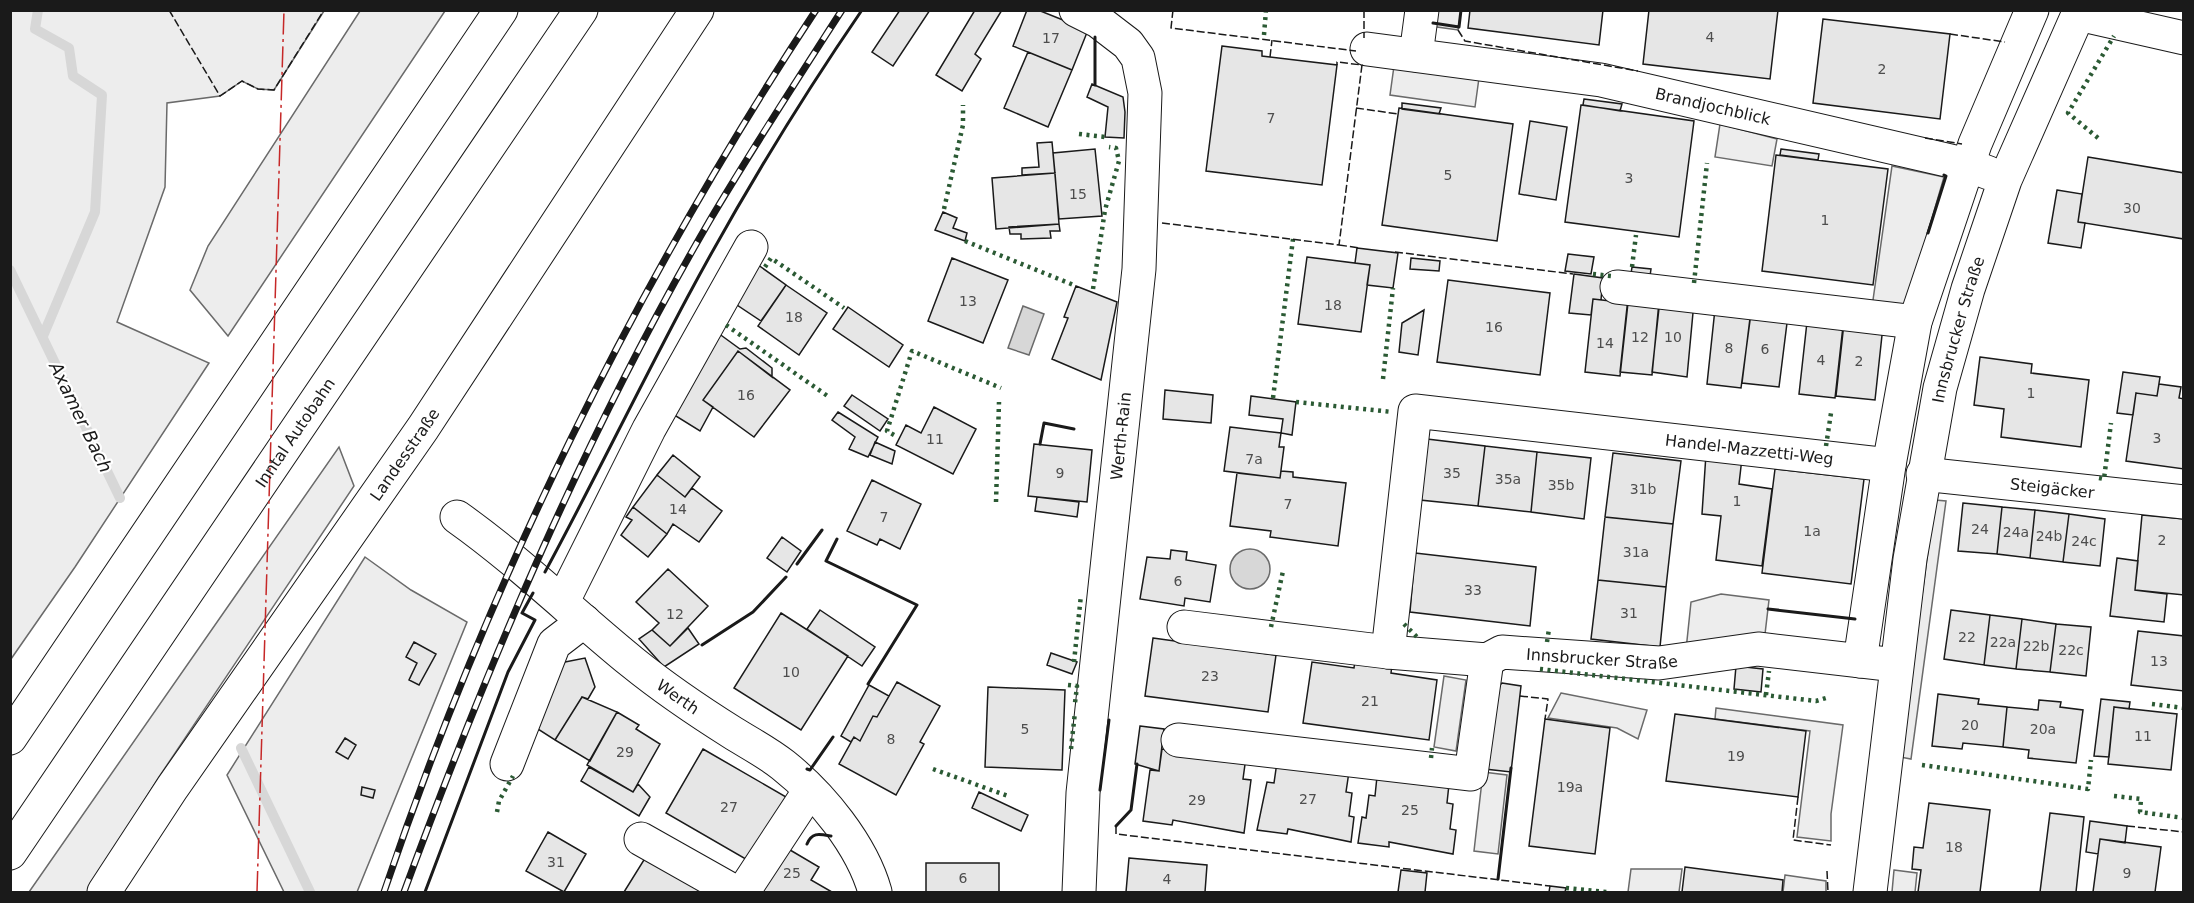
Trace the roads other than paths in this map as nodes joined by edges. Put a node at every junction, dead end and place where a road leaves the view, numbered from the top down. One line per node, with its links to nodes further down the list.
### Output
1 (501, 10): 26 (main road)
2 (581, 10): 31 (main road, Inntal Autobahn)
3 (698, 10): 32 (main road, Landesstraße)
4 (1076, 10): 36 (main road, Werth-Rain)
5 (1422, 10): 10 (main road)
6 (2032, 10): 11 (main road)
7 (2079, 12): 8 (main road); 12 (main road, Innsbrucker Straße)
8 (2184, 38)
9 (1367, 49): 10 (main road, Brandjochblick)
10 (1416, 56): 11 (main road, Brandjochblick)
11 (1968, 165): 12 (main road, Brandjochblick); 15 (main road)
12 (2005, 180): 17 (main road, Innsbrucker Straße)
13 (751, 247): 20 (main road)
14 (1617, 287): 15 (main road)
15 (1916, 322): 16 (main road)
16 (1889, 465): 22 (main road, Handel-Mazzetti-Weg); 24 (main road)
17 (1923, 474): 18 (main road, Steigäcker); 25 (main road, Innsbrucker Straße)
18 (2184, 502)
19 (457, 517): 20 (main road, Werth)
20 (573, 611): 28 (main road); 29 (main road, Werth)
21 (1184, 627): 22 (main road, Innsbrucker Straße)
22 (1388, 652): 23 (main road, Innsbrucker Straße)
23 (1487, 660): 24 (main road, Innsbrucker Straße); 27 (main road)
24 (1860, 661): 25 (main road, Innsbrucker Straße)
25 (1896, 665): 37 (main road, Innsbrucker Straße)
26 (10, 738)
27 (1178, 740)
28 (507, 764)
29 (810, 790): 34 (main road); 35 (main road, Werth)
30 (641, 839): 33 (main road)
31 (10, 853)
32 (104, 892)
33 (735, 892)
34 (743, 892)
35 (875, 892)
36 (1079, 892)
37 (1870, 892)

